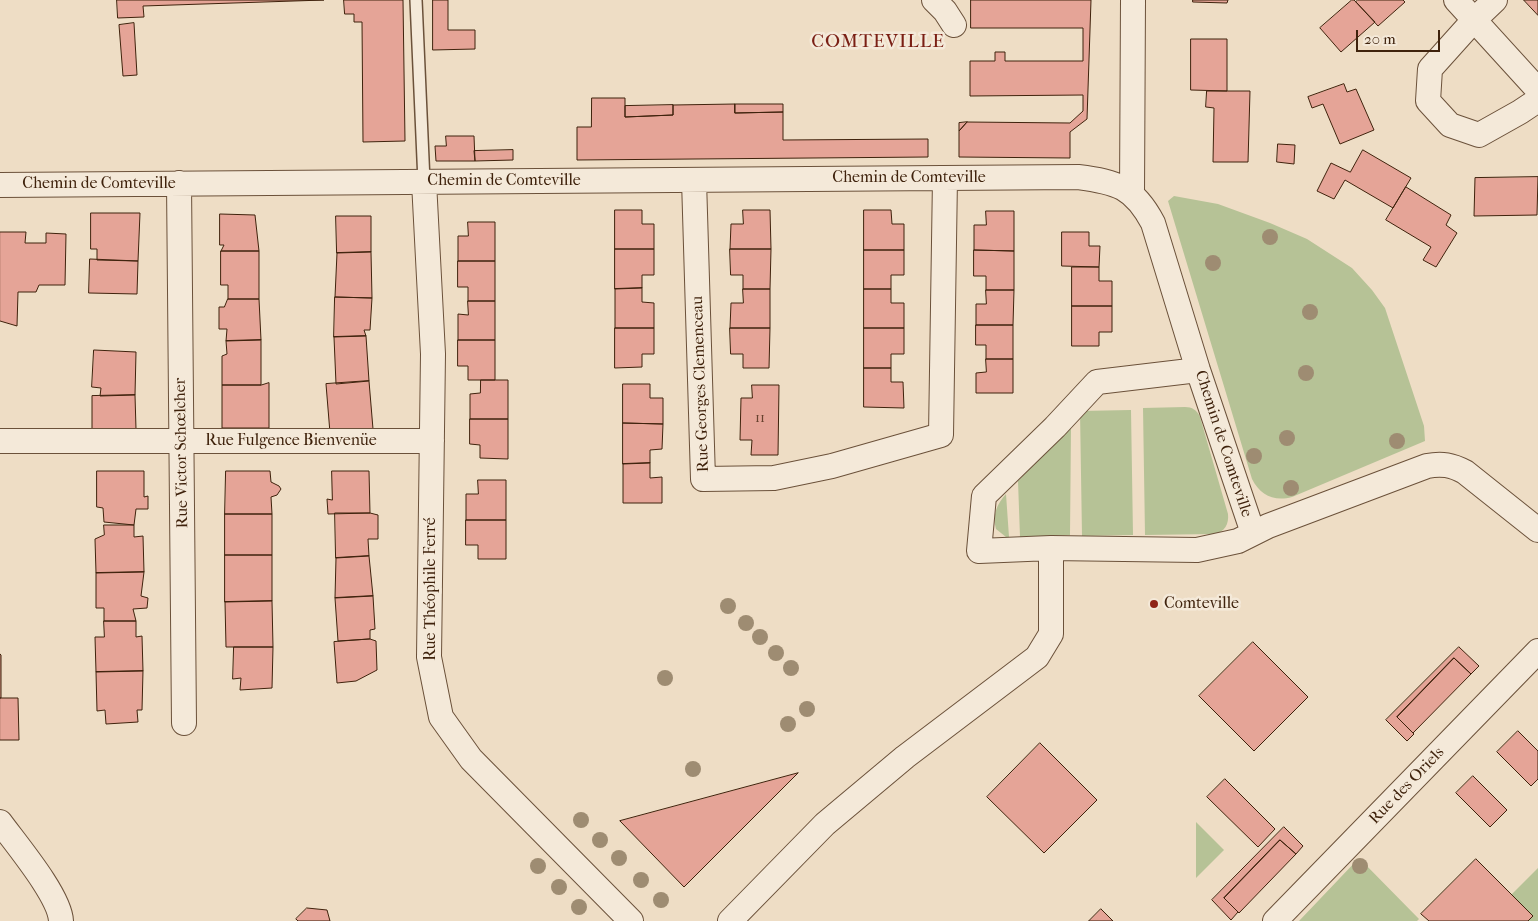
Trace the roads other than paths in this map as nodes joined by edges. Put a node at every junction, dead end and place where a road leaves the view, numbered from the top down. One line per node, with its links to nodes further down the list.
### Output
1 (416, 0): 12 (lane)
2 (934, 0): 7 (street)
3 (1133, 0): 15 (street)
4 (1456, 0): 6 (street)
5 (1495, 0): 6 (street)
6 (1474, 20): 8 (street); 9 (street)
7 (954, 25)
8 (1538, 90)
9 (1538, 100)
10 (945, 178): 11 (street, Chemin de Comteville); 11 (street, Rue Georges Clemenceau); 15 (street, Chemin de Comteville)
11 (694, 180): 12 (street, Chemin de Comteville)
12 (424, 182): 13 (street, Chemin de Comteville); 19 (street, Rue Théophile Ferré)
13 (179, 183): 14 (street, Chemin de Comteville); 18 (street, Rue Victor Schœlcher)
14 (0, 185)
15 (1132, 194): 16 (street, Chemin de Comteville)
16 (1198, 370): 21 (street, Chemin de Comteville); 22 (street)
17 (0, 440): 18 (street, Rue Fulgence Bienvenüe)
18 (182, 441): 19 (street, Rue Fulgence Bienvenüe); 24 (street, Rue Victor Schœlcher)
19 (432, 441): 27 (street, Rue Théophile Ferré)
20 (1538, 530): 21 (street, Chemin de Comteville)
21 (1253, 533): 22 (street)
22 (1051, 548): 28 (street)
23 (1538, 651): 29 (street, Rue des Oriels)
24 (184, 724)
25 (0, 822): 26 (street)
26 (61, 921)
27 (631, 921)
28 (730, 921)
29 (1276, 921)

